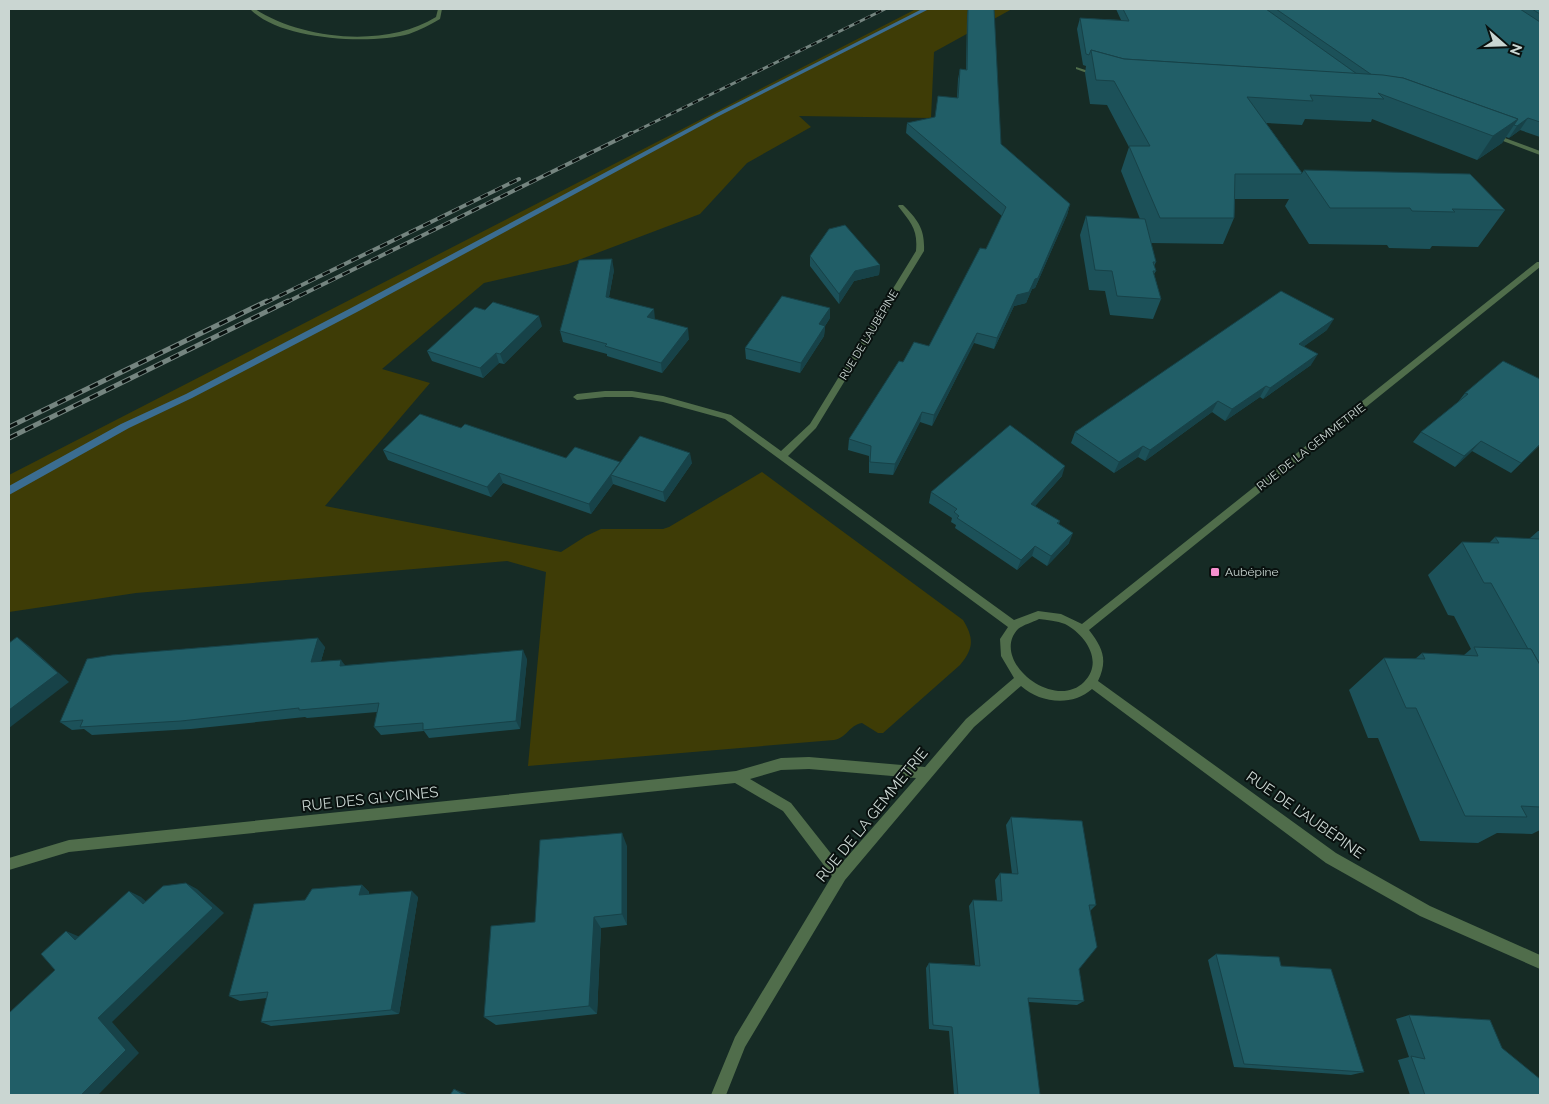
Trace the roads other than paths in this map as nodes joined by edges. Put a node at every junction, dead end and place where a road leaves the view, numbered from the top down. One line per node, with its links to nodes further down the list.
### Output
1 (252, 9): 2 (street)
2 (440, 9)
3 (1078, 68): 4 (street)
4 (1102, 76)
5 (1484, 132): 6 (street)
6 (1540, 153)
7 (901, 206): 10 (street, RUE DE L’AUBÉPINE)
8 (1540, 264): 12 (street, RUE DE LA GEMMETRIE)
9 (577, 397): 10 (street)
10 (782, 456): 11 (street)
11 (1014, 626): 12 (street); 13 (street)
12 (1082, 630): 14 (street)
13 (1020, 680): 14 (street); 15 (street, RUE DE LA GEMMETRIE)
14 (1092, 683): 19 (street, RUE DE L’AUBÉPINE)
15 (928, 772): 16 (street, RUE DES GLYCINES); 18 (street, RUE DE LA GEMMETRIE)
16 (736, 777): 17 (street, RUE DES GLYCINES); 18 (street)
17 (9, 864)
18 (840, 875): 20 (street, RUE DE LA GEMMETRIE)
19 (1540, 962)
20 (719, 1095)

